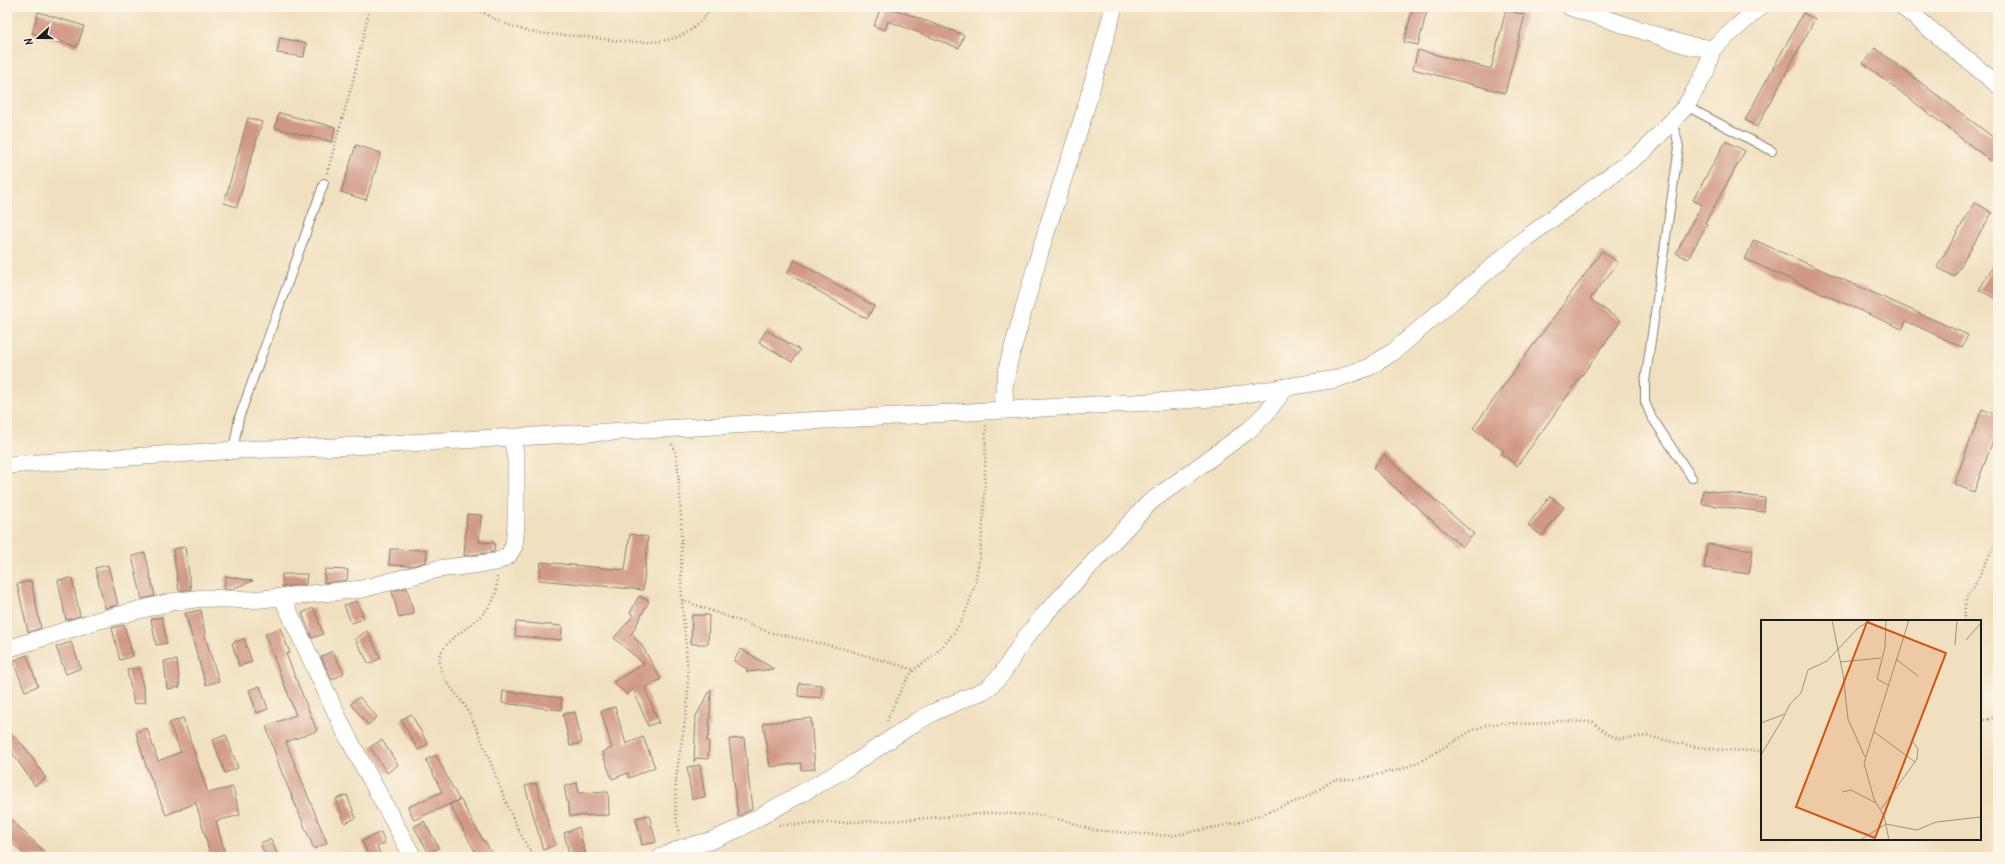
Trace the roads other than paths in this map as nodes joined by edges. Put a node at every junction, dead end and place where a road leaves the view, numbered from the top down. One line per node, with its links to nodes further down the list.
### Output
1 (1114, 7): 12 (street)
2 (1570, 7): 5 (street)
3 (1760, 7): 5 (street)
4 (1903, 7): 6 (street)
5 (1712, 49): 7 (street)
6 (1998, 85)
7 (1686, 106): 8 (street); 9 (lane)
8 (1673, 121): 11 (street); 16 (lane)
9 (1772, 151)
10 (324, 184): 14 (lane)
11 (1286, 386): 12 (street); 20 (street)
12 (1005, 410): 13 (street)
13 (512, 437): 14 (street); 17 (street)
14 (237, 450): 15 (street)
15 (7, 465)
16 (1692, 478)
17 (282, 596): 18 (street); 19 (street)
18 (7, 649)
19 (413, 857)
20 (661, 857)

